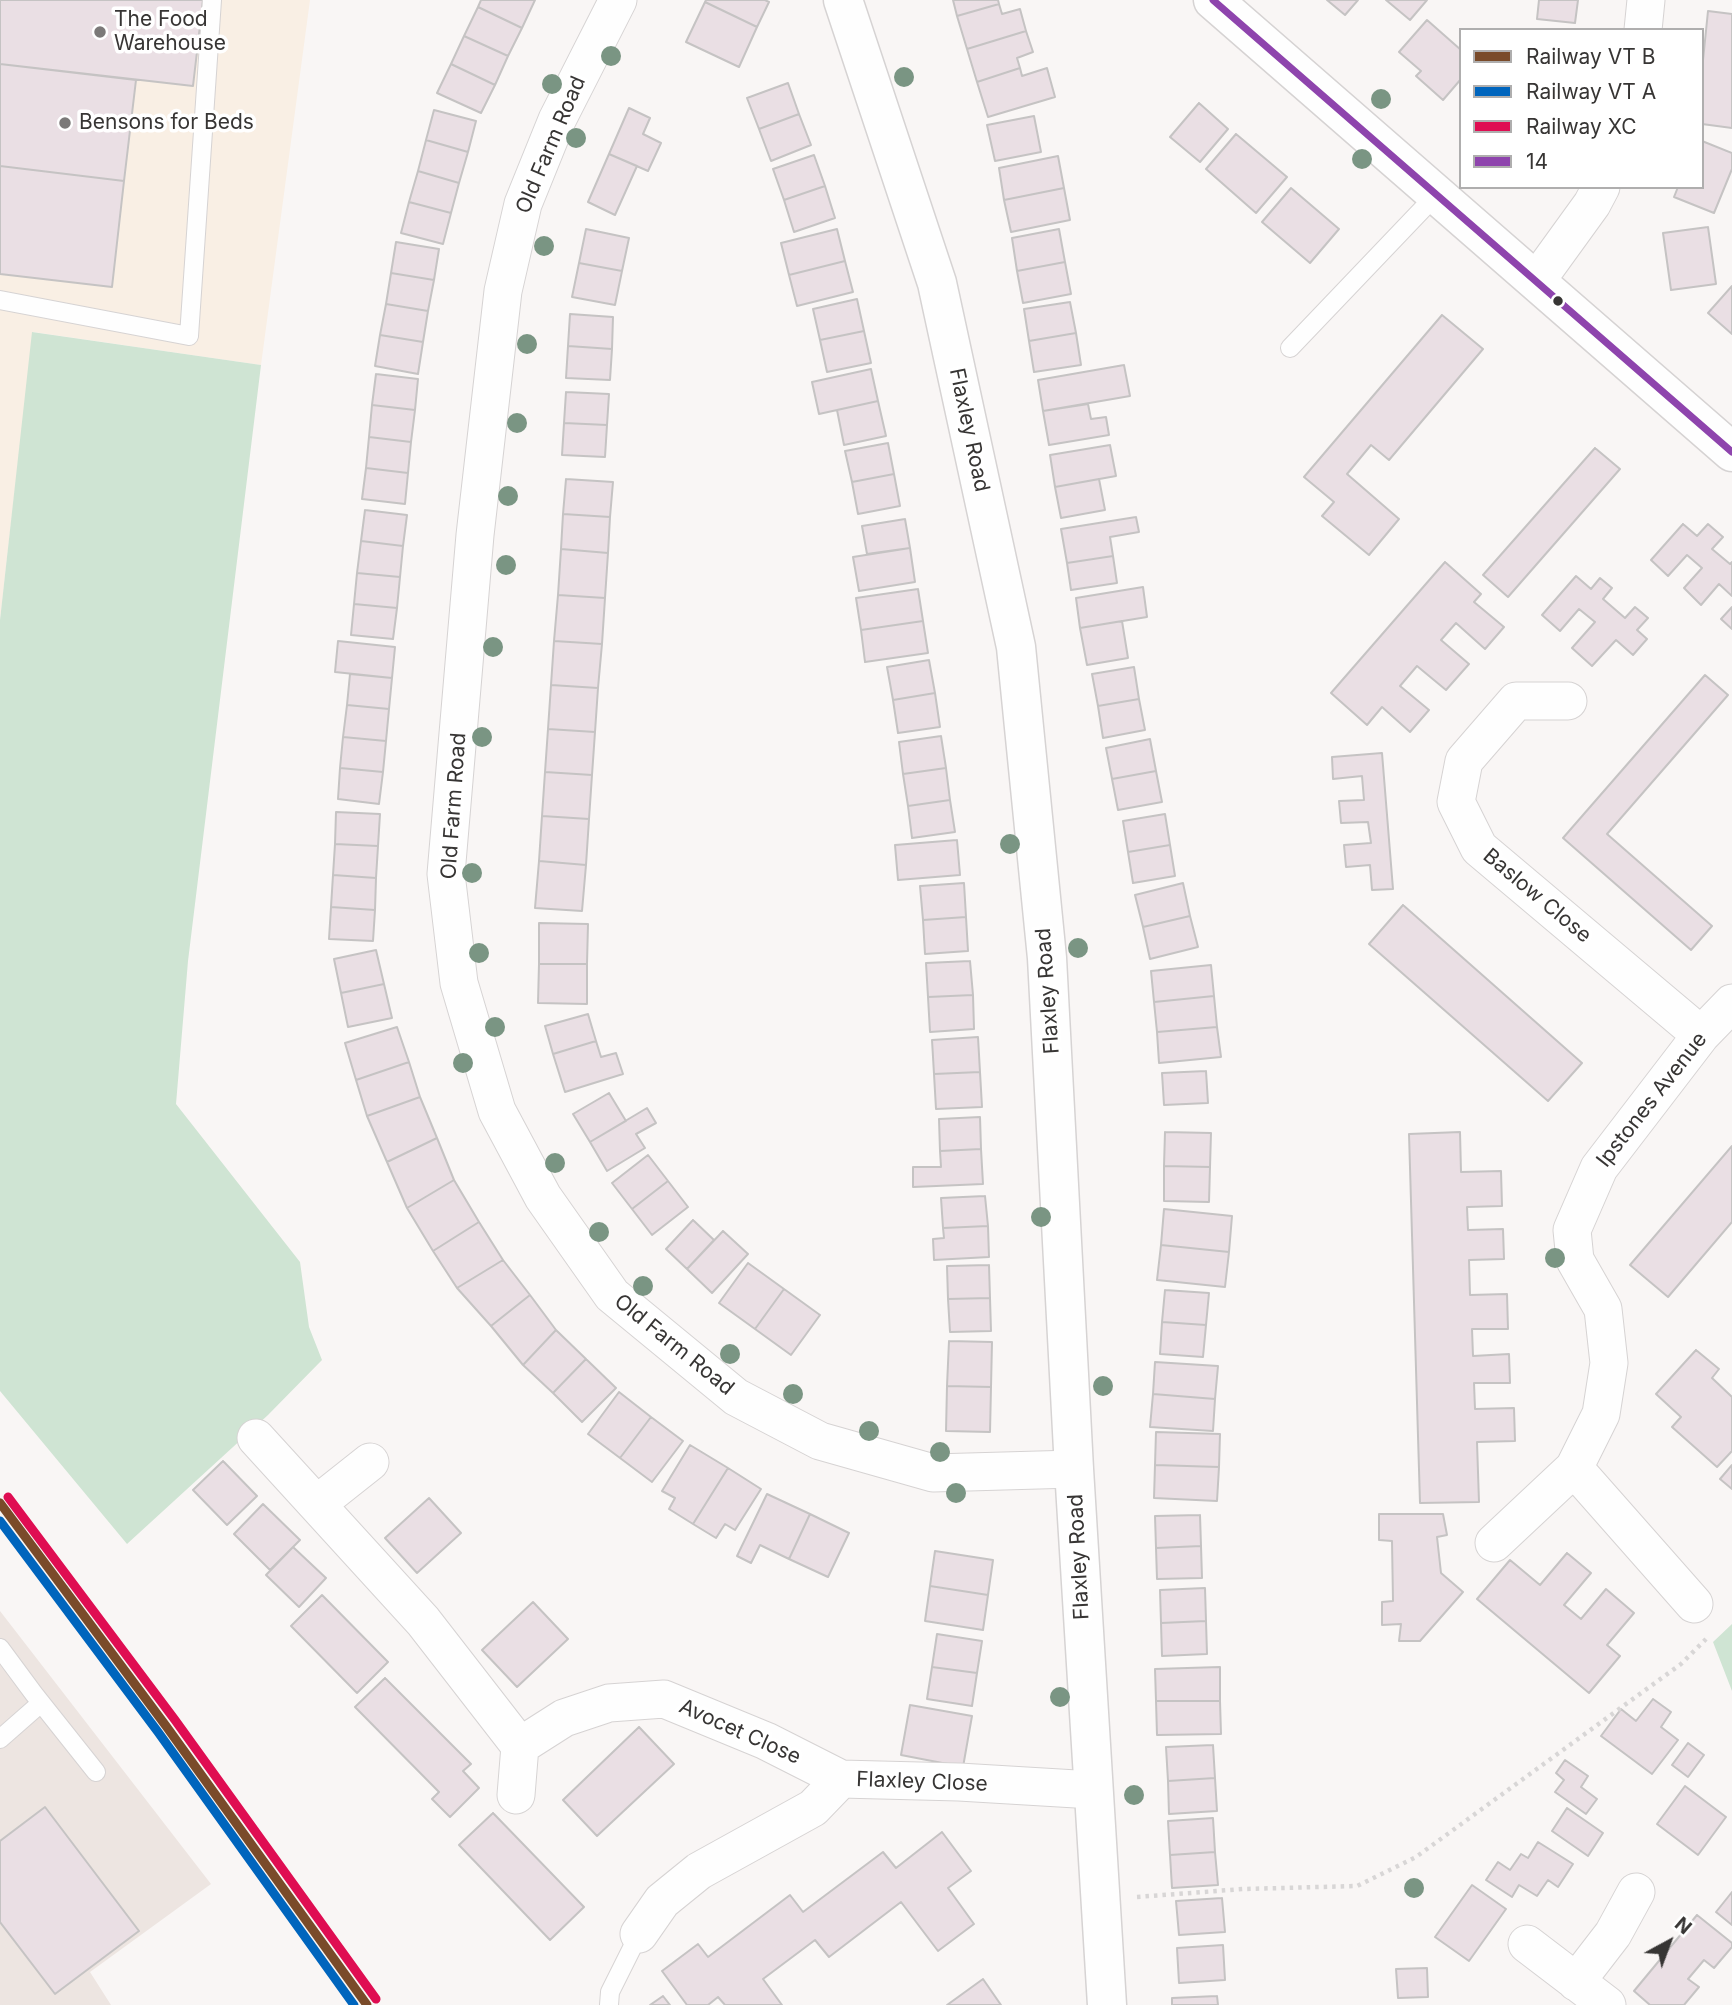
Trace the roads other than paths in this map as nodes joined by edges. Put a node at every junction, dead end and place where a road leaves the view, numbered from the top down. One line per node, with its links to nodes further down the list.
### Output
1 (212, 0): 10 (lane)
2 (618, 0): 19 (street, Old Farm Road)
3 (843, 0): 19 (street, Flaxley Road)
4 (1213, 0): 8 (street)
5 (1646, 0): 6 (street)
6 (1643, 28)
7 (1600, 189): 9 (street)
8 (1437, 194): 9 (street); 11 (lane)
9 (1536, 281): 12 (street)
10 (0, 300)
11 (1290, 348)
12 (1732, 452)
13 (1568, 701): 15 (street, Baslow Close)
14 (1732, 1003): 15 (street, Ipstones Avenue)
15 (1701, 1035): 18 (street, Ipstones Avenue)
16 (256, 1438): 20 (street)
17 (370, 1462): 20 (street)
18 (1574, 1468): 21 (street); 22 (street)
19 (1074, 1469): 29 (street, Flaxley Road)
20 (317, 1504): 26 (street)
21 (1494, 1543)
22 (1704, 1617)
23 (0, 1647): 24 (lane)
24 (41, 1703): 25 (lane); 27 (lane)
25 (0, 1739)
26 (520, 1746): 28 (street, Avocet Close); 30 (street)
27 (96, 1772)
28 (841, 1779): 29 (street, Flaxley Close); 32 (street, Flaxley Close)
29 (1093, 1790): 36 (street, Flaxley Road)
30 (516, 1795)
31 (1636, 1892): 34 (street)
32 (639, 1934): 35 (lane)
33 (1527, 1944): 34 (street)
34 (1576, 1982): 37 (street)
35 (609, 2005)
36 (1107, 2005)
37 (1607, 2005)

